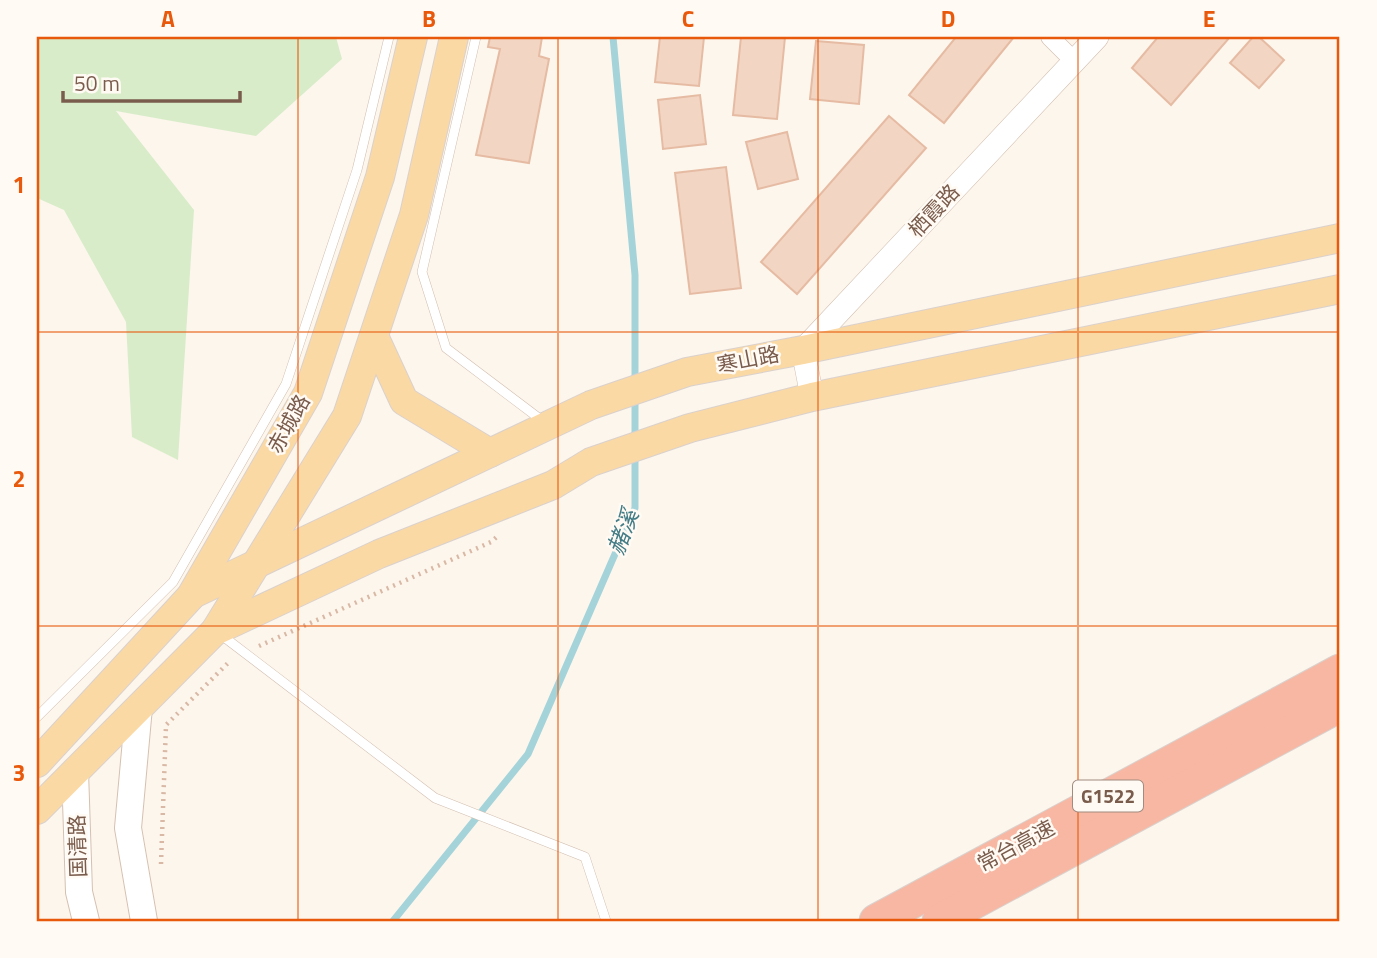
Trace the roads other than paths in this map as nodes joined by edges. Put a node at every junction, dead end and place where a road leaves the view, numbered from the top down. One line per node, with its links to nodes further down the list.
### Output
1 (389, 37): 21 (lane)
2 (413, 37): 16 (main road, 赤城路)
3 (454, 37): 10 (main road)
4 (476, 37): 13 (lane)
5 (1050, 37): 7 (street)
6 (1097, 37): 7 (street, 栖霞路)
7 (1075, 62): 11 (street, 栖霞路)
8 (1340, 238): 11 (main road, 寒山路)
9 (1340, 289): 12 (main road)
10 (373, 336): 14 (main road); 15 (main road)
11 (803, 350): 12 (street); 13 (main road, 寒山路)
12 (811, 397): 17 (main road)
13 (548, 425): 14 (main road, 寒山路)
14 (490, 453): 15 (main road, 寒山路)
15 (258, 563): 16 (main road, 寒山路); 17 (main road)
16 (193, 594): 22 (main road); 23 (main road, 赤城路)
17 (215, 631): 20 (main road); 27 (lane)
18 (1340, 671): 28 (highway, 常台高速 / G1522)
19 (1340, 705): 29 (highway, 常台高速 / G1522)
20 (139, 707): 23 (main road); 26 (main road)
21 (37, 717)
22 (37, 763)
23 (75, 771): 24 (main road); 25 (main road, 国清路)
24 (37, 810)
25 (86, 921)
26 (144, 921)
27 (607, 921)
28 (876, 921)
29 (939, 921)

